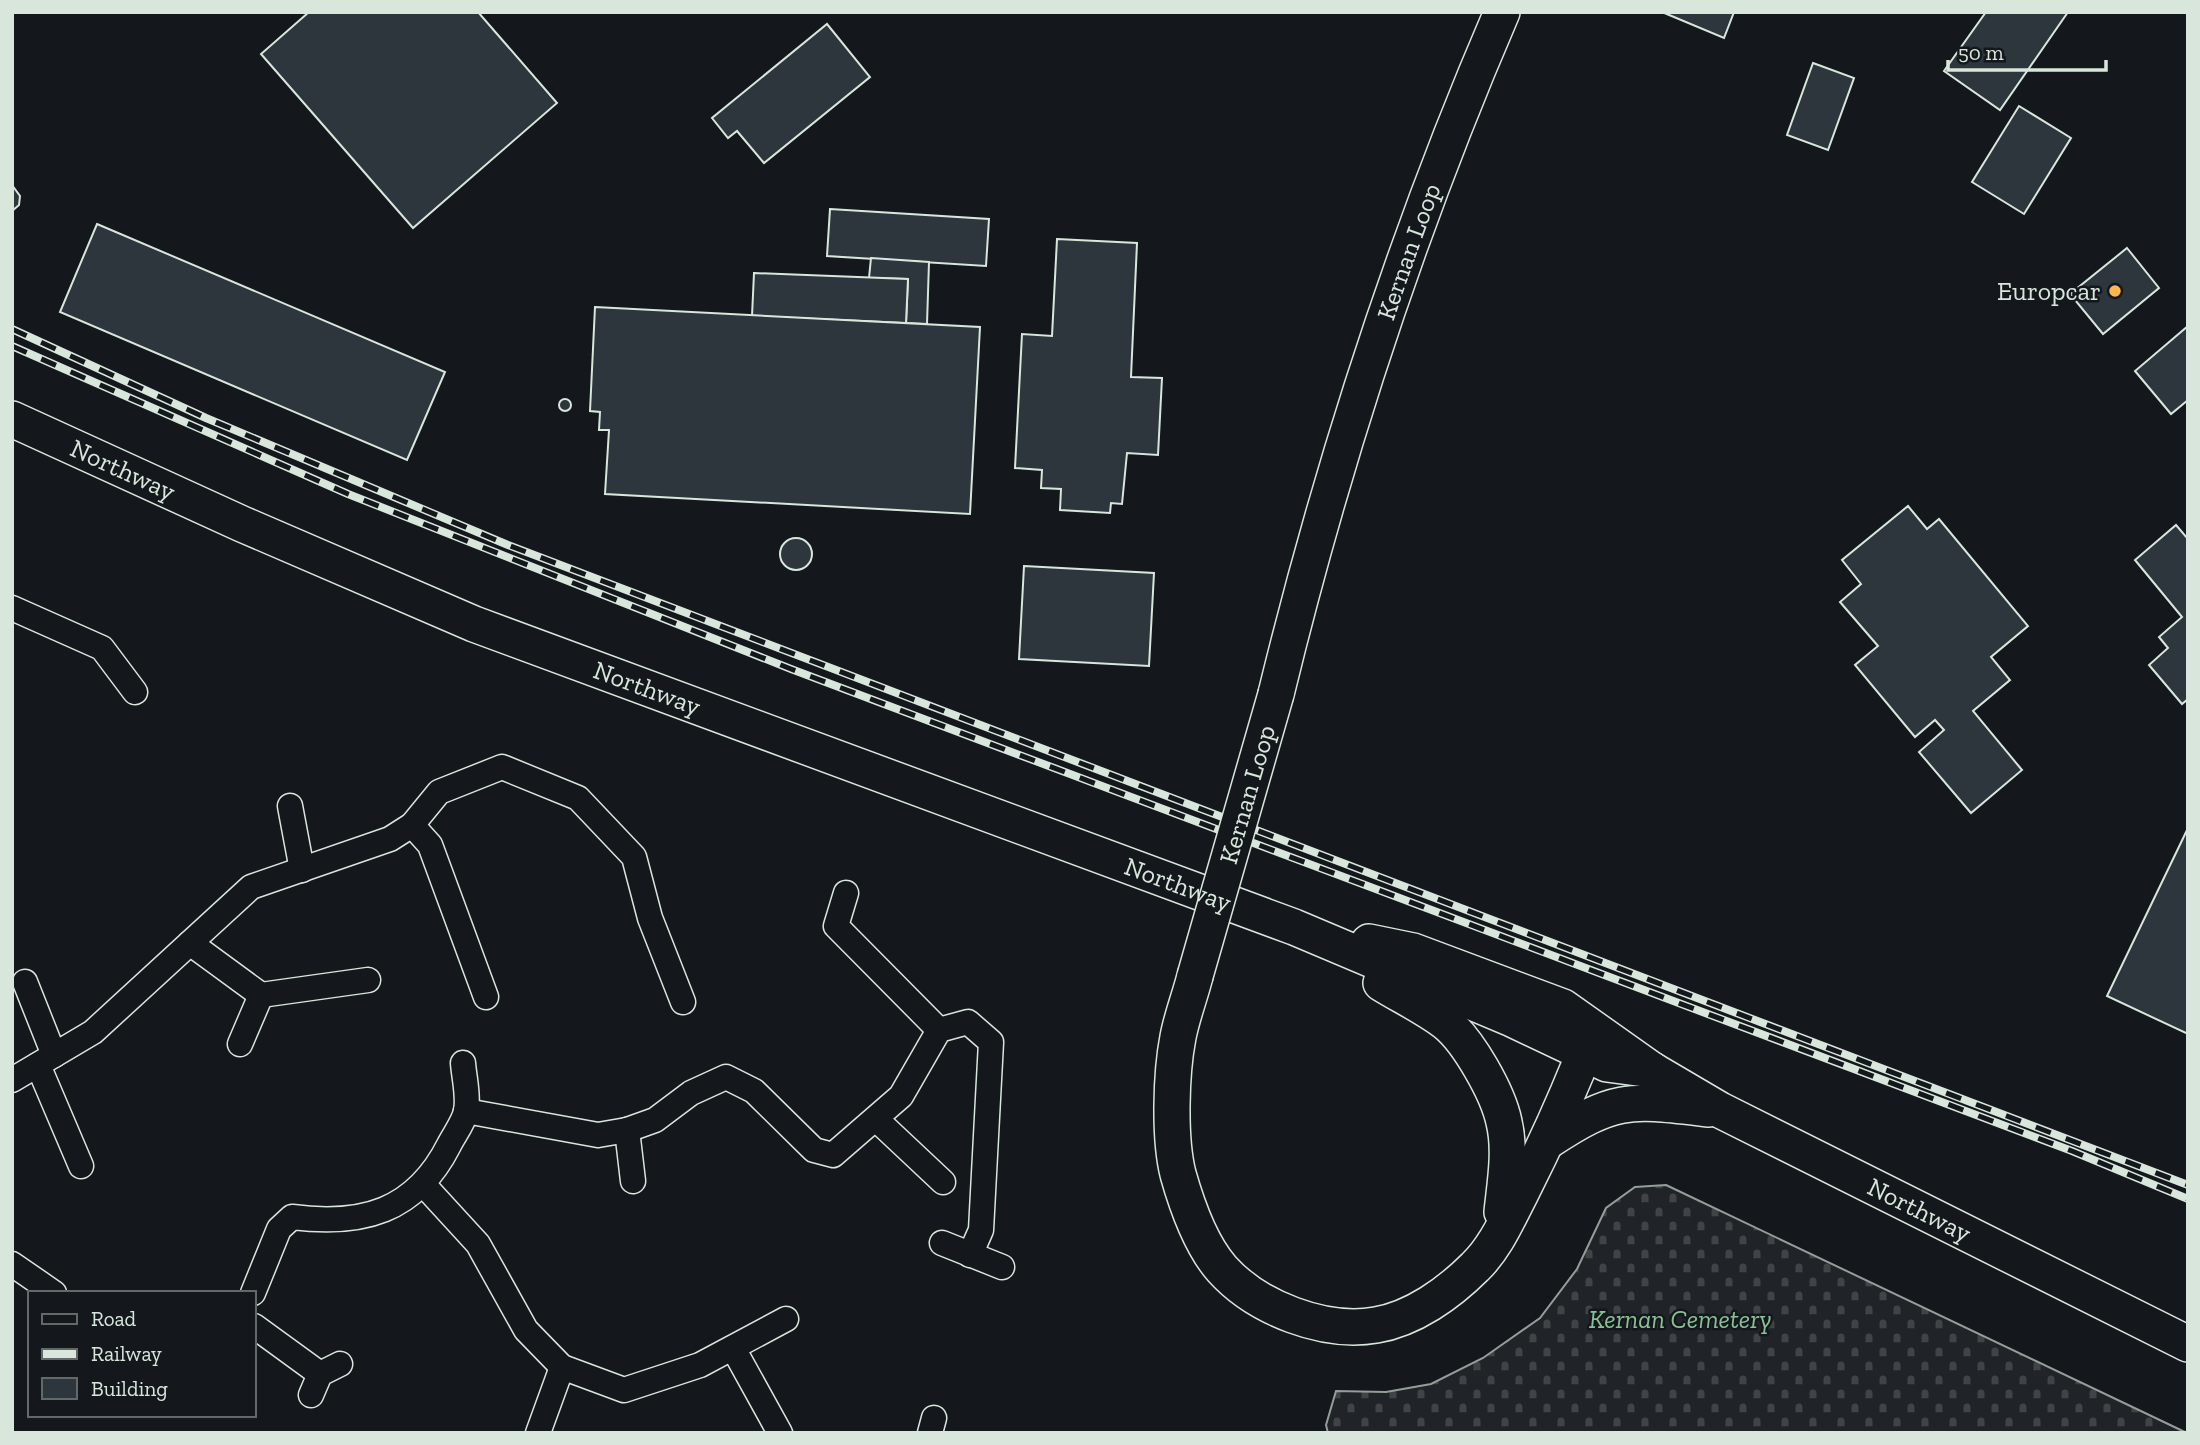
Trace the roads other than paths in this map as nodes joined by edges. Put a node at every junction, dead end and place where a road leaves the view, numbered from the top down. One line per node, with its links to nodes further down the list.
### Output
1 (1502, 12): 31 (highway, Kernan Loop, bridge)
2 (12, 419): 9 (highway, Northway)
3 (12, 608): 4 (street)
4 (135, 692)
5 (290, 806): 7 (street)
6 (412, 825): 7 (street); 14 (street); 15 (street)
7 (302, 870): 10 (street)
8 (846, 893): 16 (street)
9 (1294, 927): 17 (highway, Northway); 17 (highway, Northway); 31 (highway)
10 (190, 943): 13 (street); 19 (street)
11 (368, 980): 13 (street)
12 (25, 982): 19 (street)
13 (261, 995): 18 (street)
14 (486, 998)
15 (683, 1002)
16 (939, 1030): 24 (street); 33 (street)
17 (1590, 1039): 22 (highway, Northway); 26 (highway, Kernan Loop)
18 (240, 1044)
19 (46, 1060): 21 (street); 27 (street)
20 (463, 1063): 23 (street)
21 (12, 1080)
22 (1720, 1110): 26 (highway); 40 (highway, Northway)
23 (466, 1111): 25 (street); 29 (street)
24 (877, 1120): 25 (street); 28 (street)
25 (627, 1130): 30 (street)
26 (1548, 1141): 31 (highway, Kernan Loop)
27 (81, 1166)
28 (943, 1182)
29 (423, 1184): 37 (street); 42 (street)
30 (635, 1185)
31 (1500, 1233)
32 (942, 1243): 33 (street)
33 (970, 1255): 35 (street)
34 (12, 1264): 36 (street)
35 (1002, 1267)
36 (51, 1291)
37 (254, 1291)
38 (786, 1319): 41 (street)
39 (256, 1327): 43 (street)
40 (2188, 1344)
41 (733, 1348): 42 (street); 45 (street)
42 (562, 1367): 44 (street)
43 (324, 1378)
44 (538, 1433)
45 (780, 1433)

